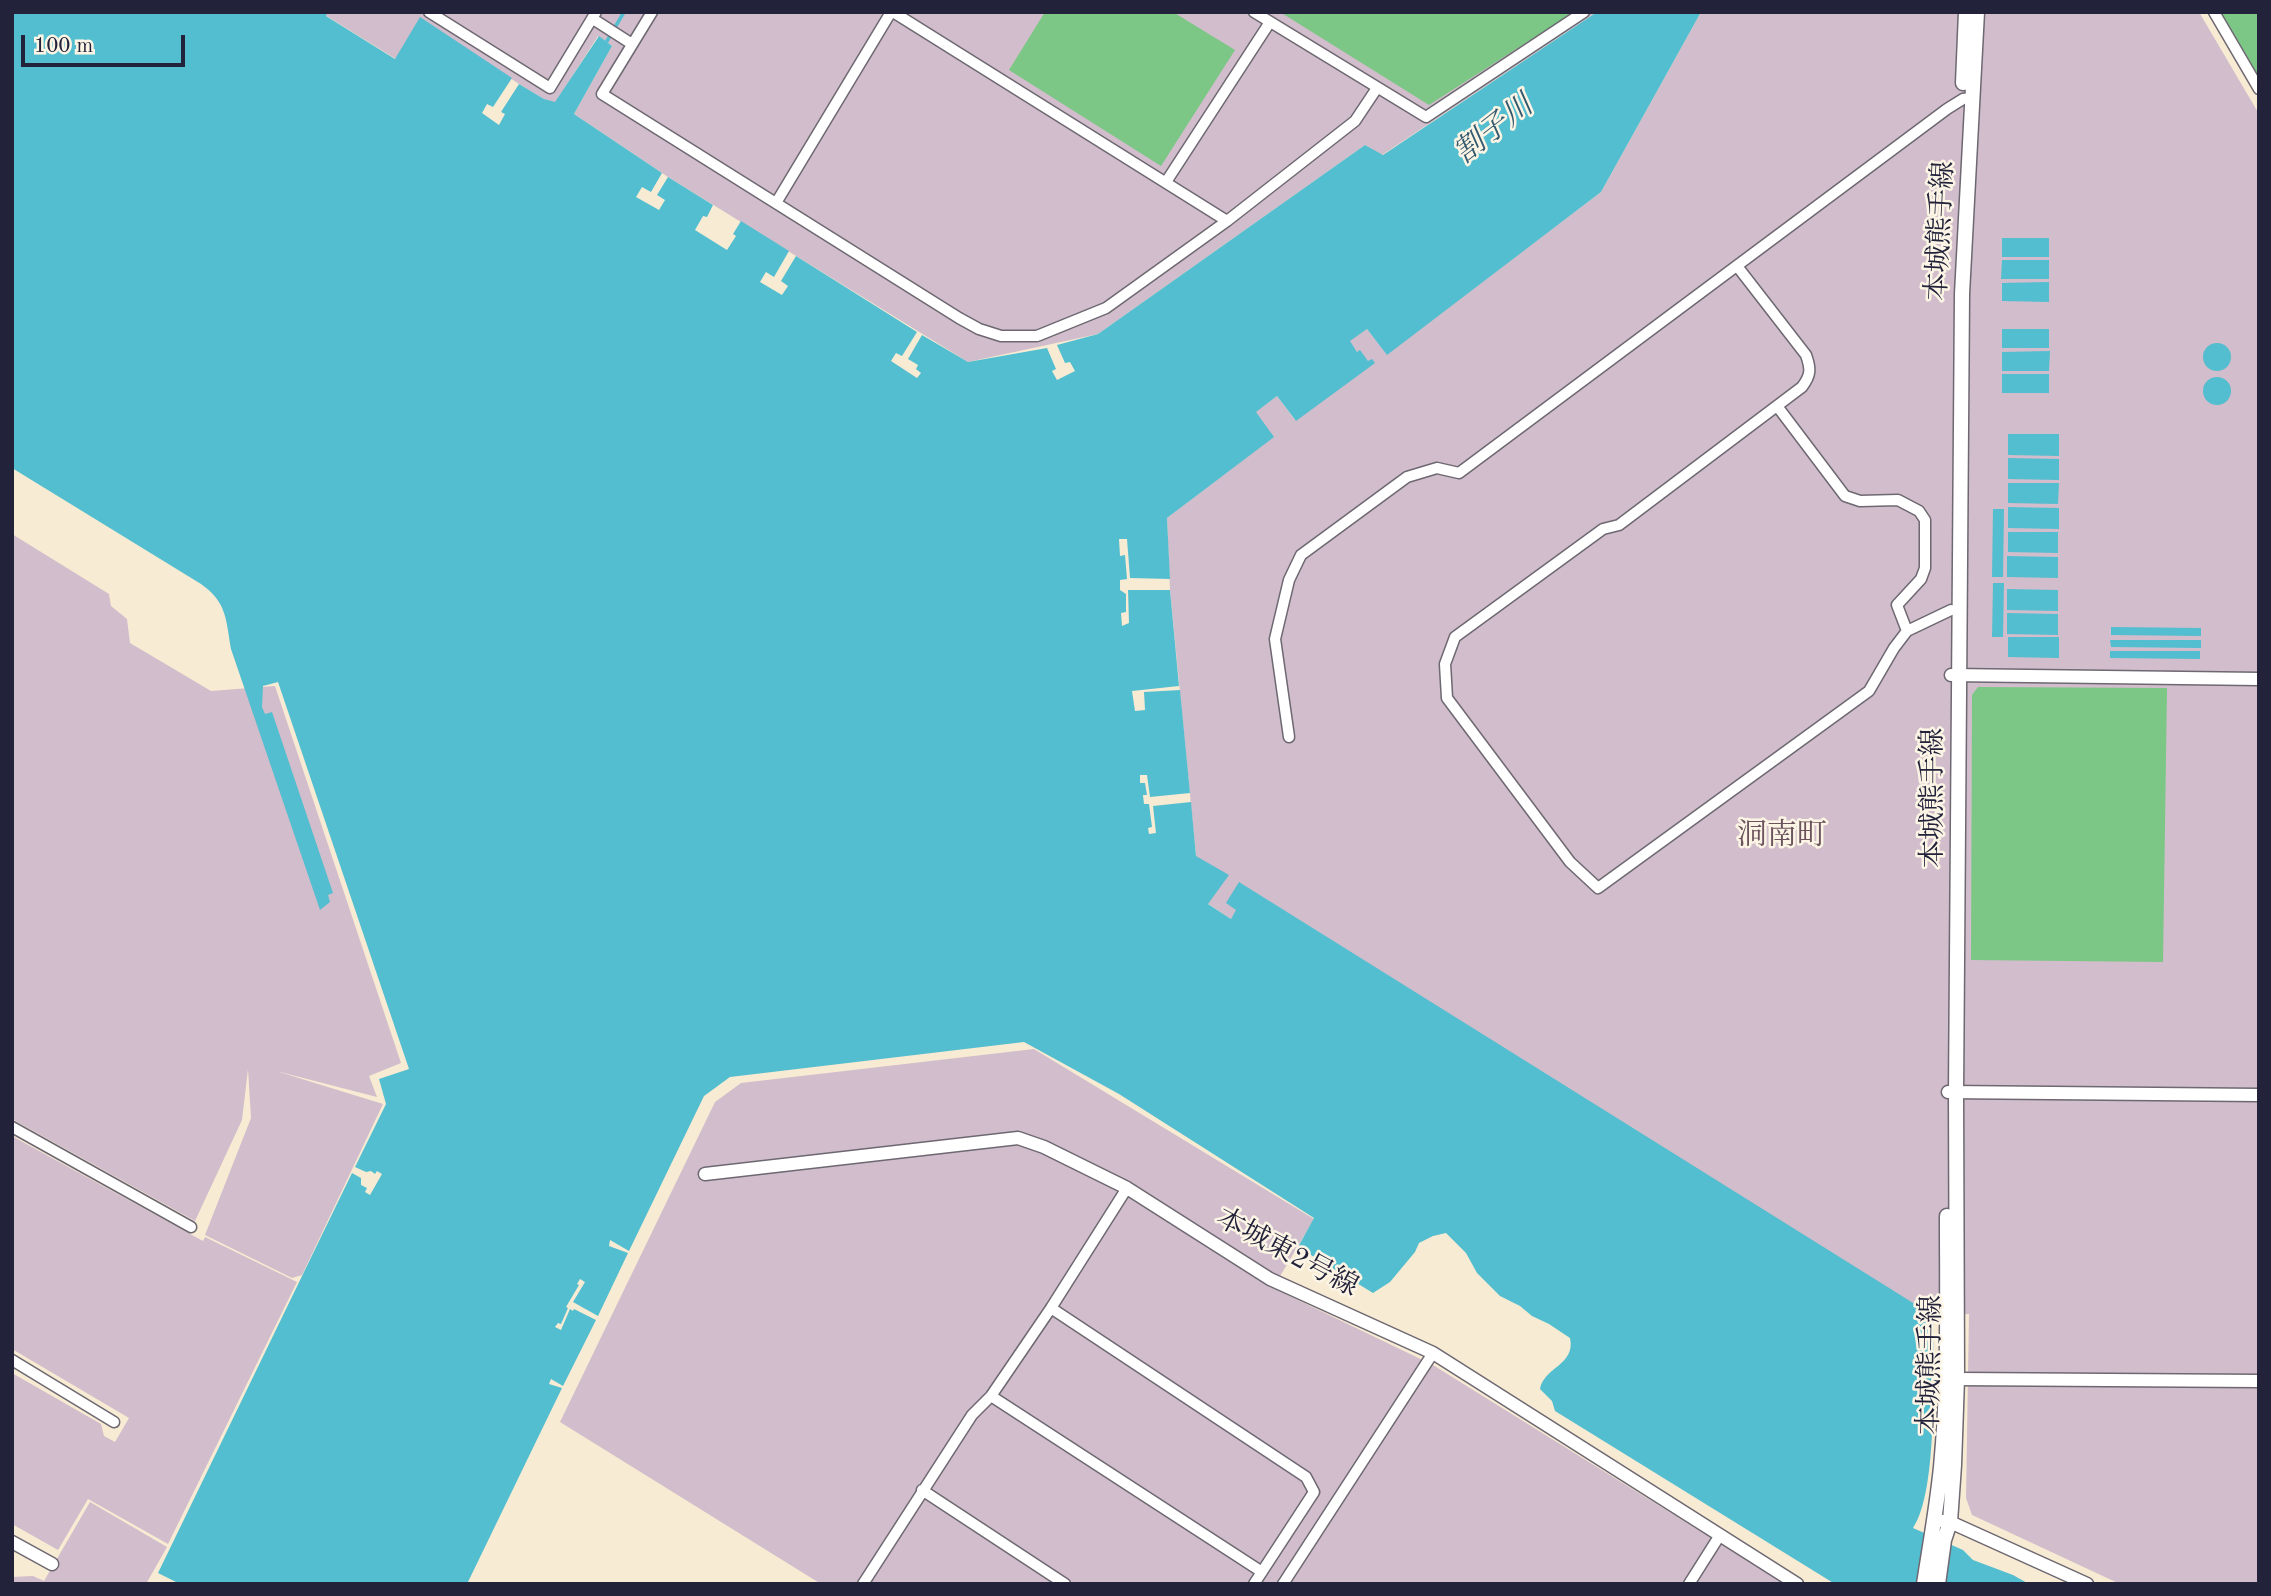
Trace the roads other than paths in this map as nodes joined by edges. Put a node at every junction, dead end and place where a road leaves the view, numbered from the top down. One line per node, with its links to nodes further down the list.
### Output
1 (429, 12): 9 (street)
2 (652, 12): 11 (street)
3 (892, 12): 15 (street); 16 (street)
4 (1254, 12): 10 (street)
5 (1584, 12): 12 (street)
6 (1966, 12): 14 (main road, 本城熊手線)
7 (1977, 12): 14 (main road, 本城熊手線)
8 (2214, 12): 13 (street)
9 (594, 15): 11 (street)
10 (1270, 22): 12 (street); 15 (street)
11 (632, 44): 16 (street)
12 (1377, 88): 17 (street)
13 (2259, 89)
14 (1967, 99): 18 (street); 20 (main road, 本城熊手線); 22 (main road, 本城熊手線)
15 (1167, 182): 17 (street)
16 (776, 203): 17 (street)
17 (1227, 221)
18 (1737, 266): 19 (street); 24 (street)
19 (1777, 406): 21 (street); 21 (street)
20 (1951, 610): 21 (street); 22 (main road, 本城熊手線)
21 (1907, 631)
22 (1955, 675): 23 (street); 25 (main road, 本城熊手線)
23 (2259, 679)
24 (1289, 737)
25 (1952, 1092): 26 (street); 34 (main road, 本城熊手線); 39 (main road, 本城熊手線)
26 (2259, 1095)
27 (12, 1127): 30 (street)
28 (705, 1174): 29 (street, 本城東2号線)
29 (1127, 1188): 31 (street); 32 (street, 本城東2号線)
30 (191, 1227)
31 (1051, 1308): 36 (street); 44 (street)
32 (1433, 1353): 40 (street, 本城東2号線); 48 (street)
33 (12, 1360): 37 (street)
34 (1957, 1379): 35 (street); 39 (main road, 本城熊手線)
35 (2259, 1381)
36 (991, 1395): 38 (street); 44 (street)
37 (114, 1422)
38 (922, 1490): 45 (street); 46 (street)
39 (1943, 1521): 41 (main road, 本城熊手線); 53 (street)
40 (1720, 1535): 49 (street); 50 (street, 本城東2号線)
41 (1938, 1537): 51 (main road, 本城熊手線); 52 (main road, 本城熊手線)
42 (13, 1546): 43 (street)
43 (52, 1564)
44 (1262, 1572): 47 (street)
45 (863, 1584)
46 (1065, 1584)
47 (1254, 1584)
48 (1283, 1584)
49 (1689, 1584)
50 (1797, 1584)
51 (1924, 1584)
52 (1938, 1584)
53 (2087, 1584)

